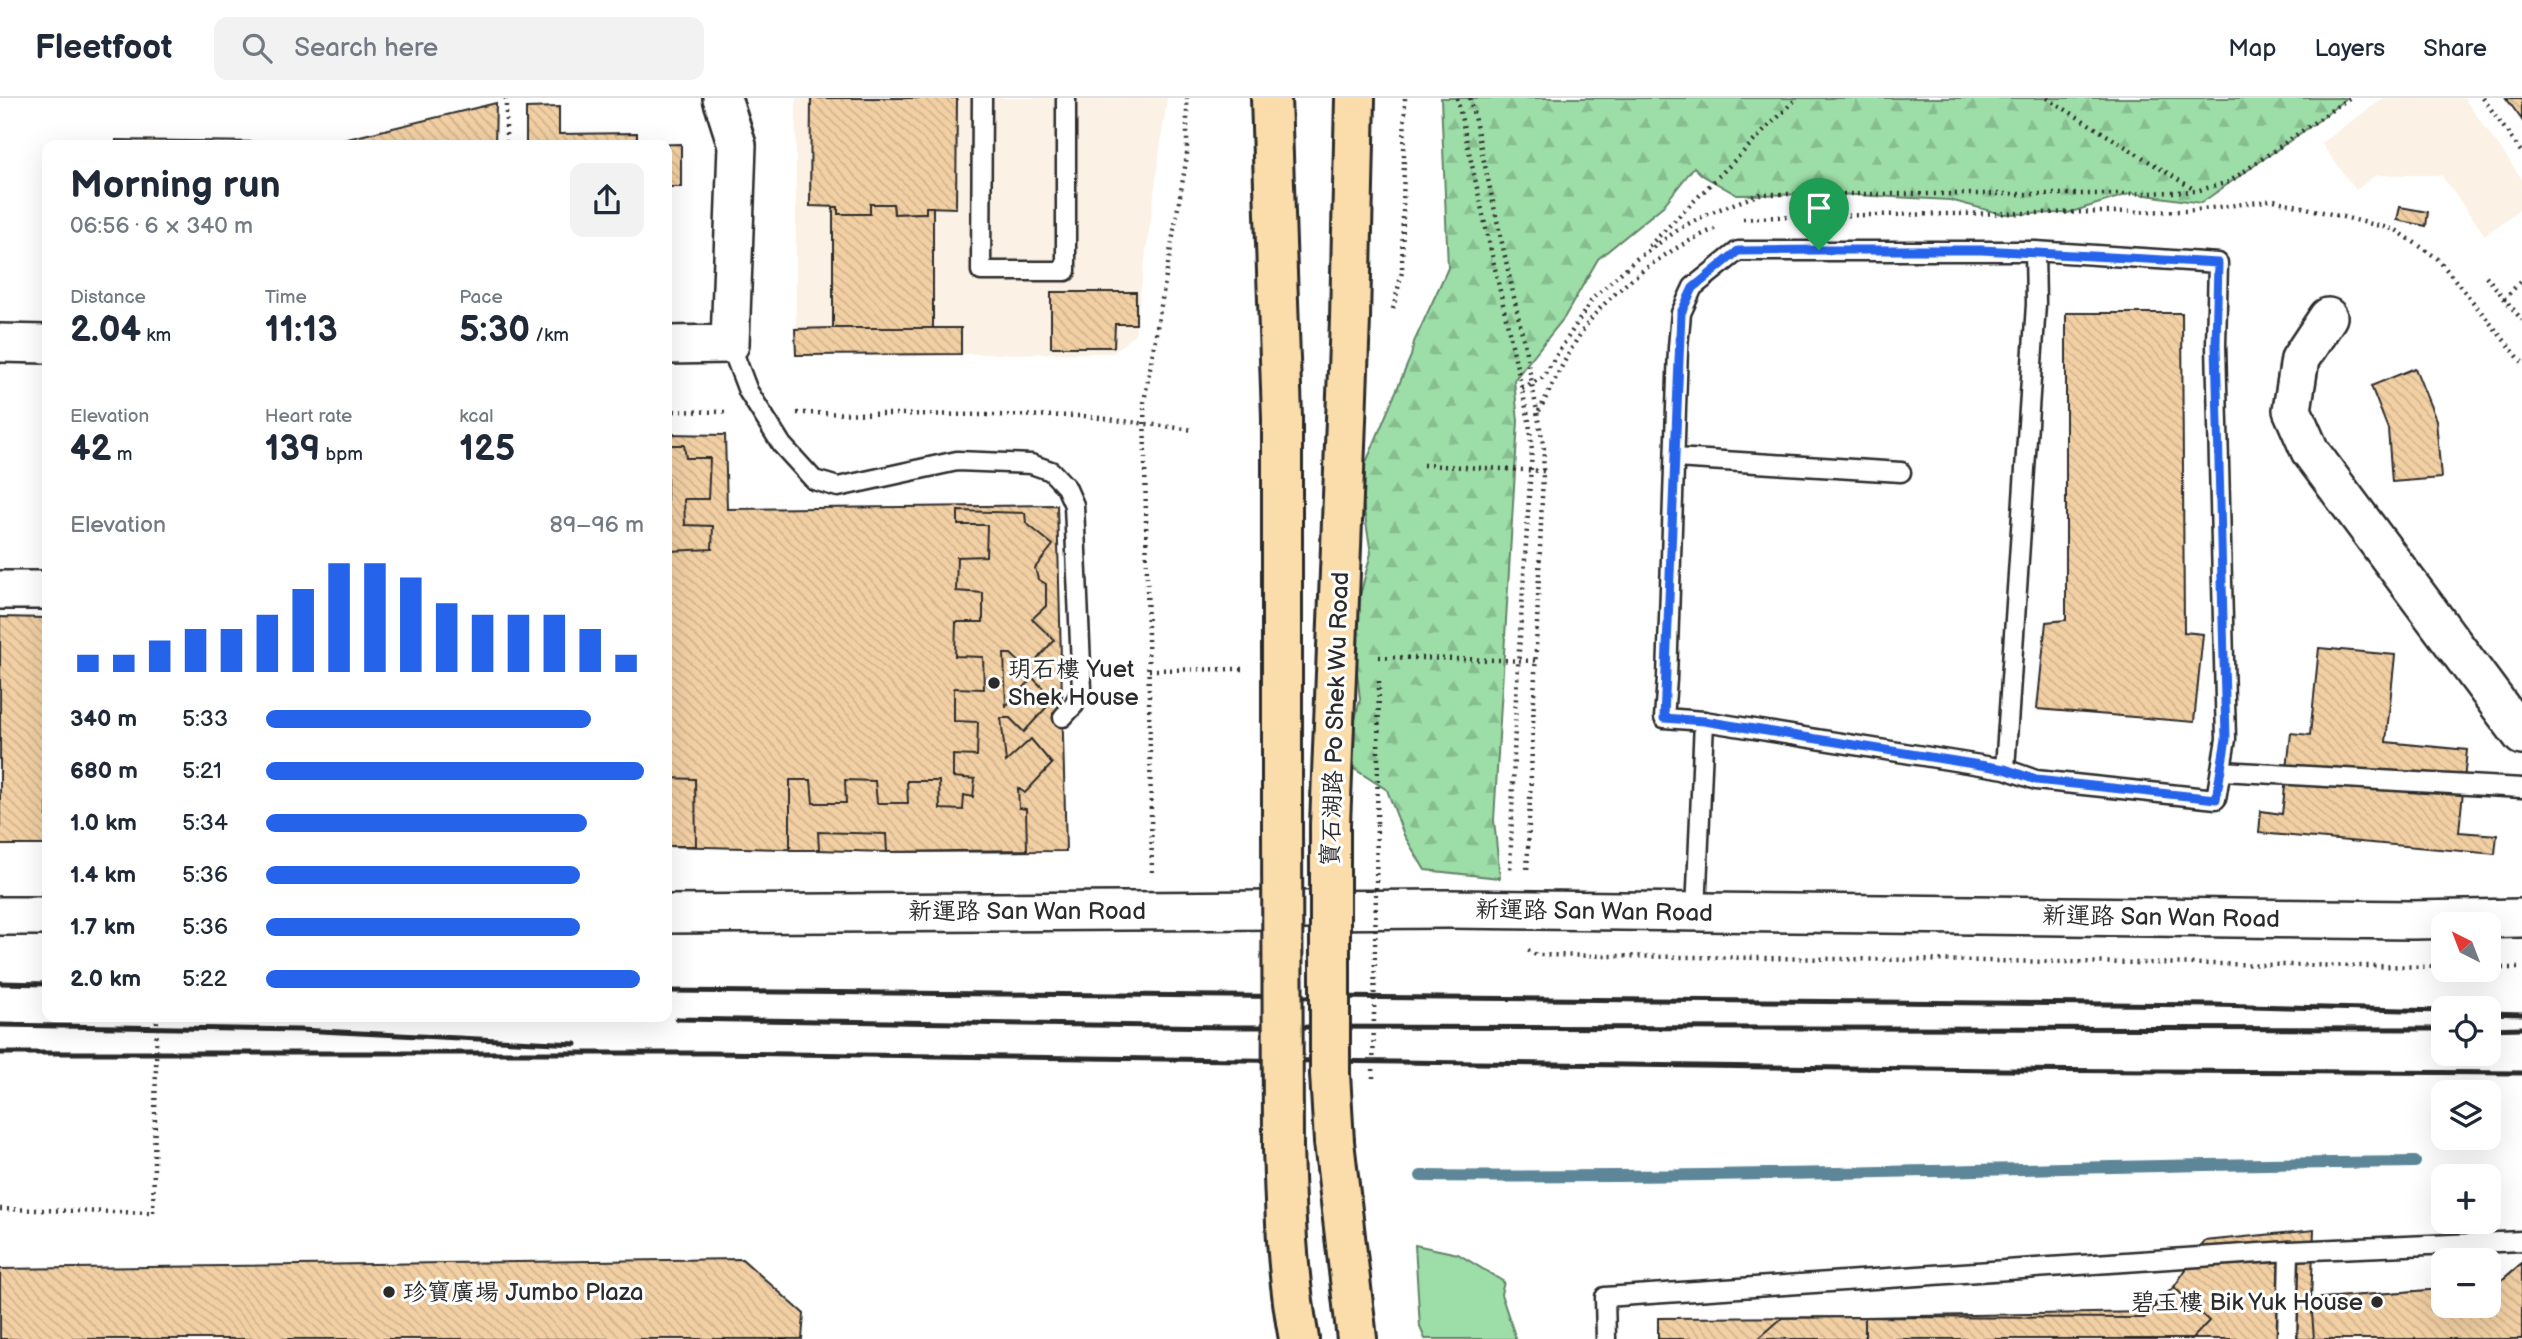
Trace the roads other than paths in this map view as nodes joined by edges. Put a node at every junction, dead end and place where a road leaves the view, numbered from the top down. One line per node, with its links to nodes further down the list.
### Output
1 (722, 98): 10 (street)
2 (982, 98): 3 (lane)
3 (1066, 98)
4 (1271, 98): 29 (main road, 寶石湖路 Po Shek Wu Road, bridge)
5 (1355, 98): 30 (main road, 寶石湖路 Po Shek Wu Road, bridge)
6 (2035, 251): 12 (lane); 19 (lane); 20 (lane)
7 (2328, 317): 18 (street)
8 (0, 343): 9 (street)
9 (42, 344)
10 (730, 344): 11 (street); 16 (lane)
11 (672, 345)
12 (1675, 458): 13 (lane); 17 (lane)
13 (1901, 472)
14 (0, 590): 15 (street)
15 (42, 590)
16 (1063, 717)
17 (1704, 721): 19 (lane); 22 (lane)
18 (2522, 736)
19 (2005, 769): 20 (lane)
20 (2222, 771): 21 (lane)
21 (2522, 788)
22 (1696, 912): 23 (street, 新運路 San Wan Road); 26 (street, 新運路 San Wan Road)
23 (672, 914)
24 (0, 916): 25 (street)
25 (42, 916)
26 (2522, 918)
27 (2522, 1241): 28 (lane)
28 (2289, 1251): 31 (lane); 32 (lane)
29 (1292, 1328)
30 (1357, 1339)
31 (1606, 1339)
32 (2287, 1339)

